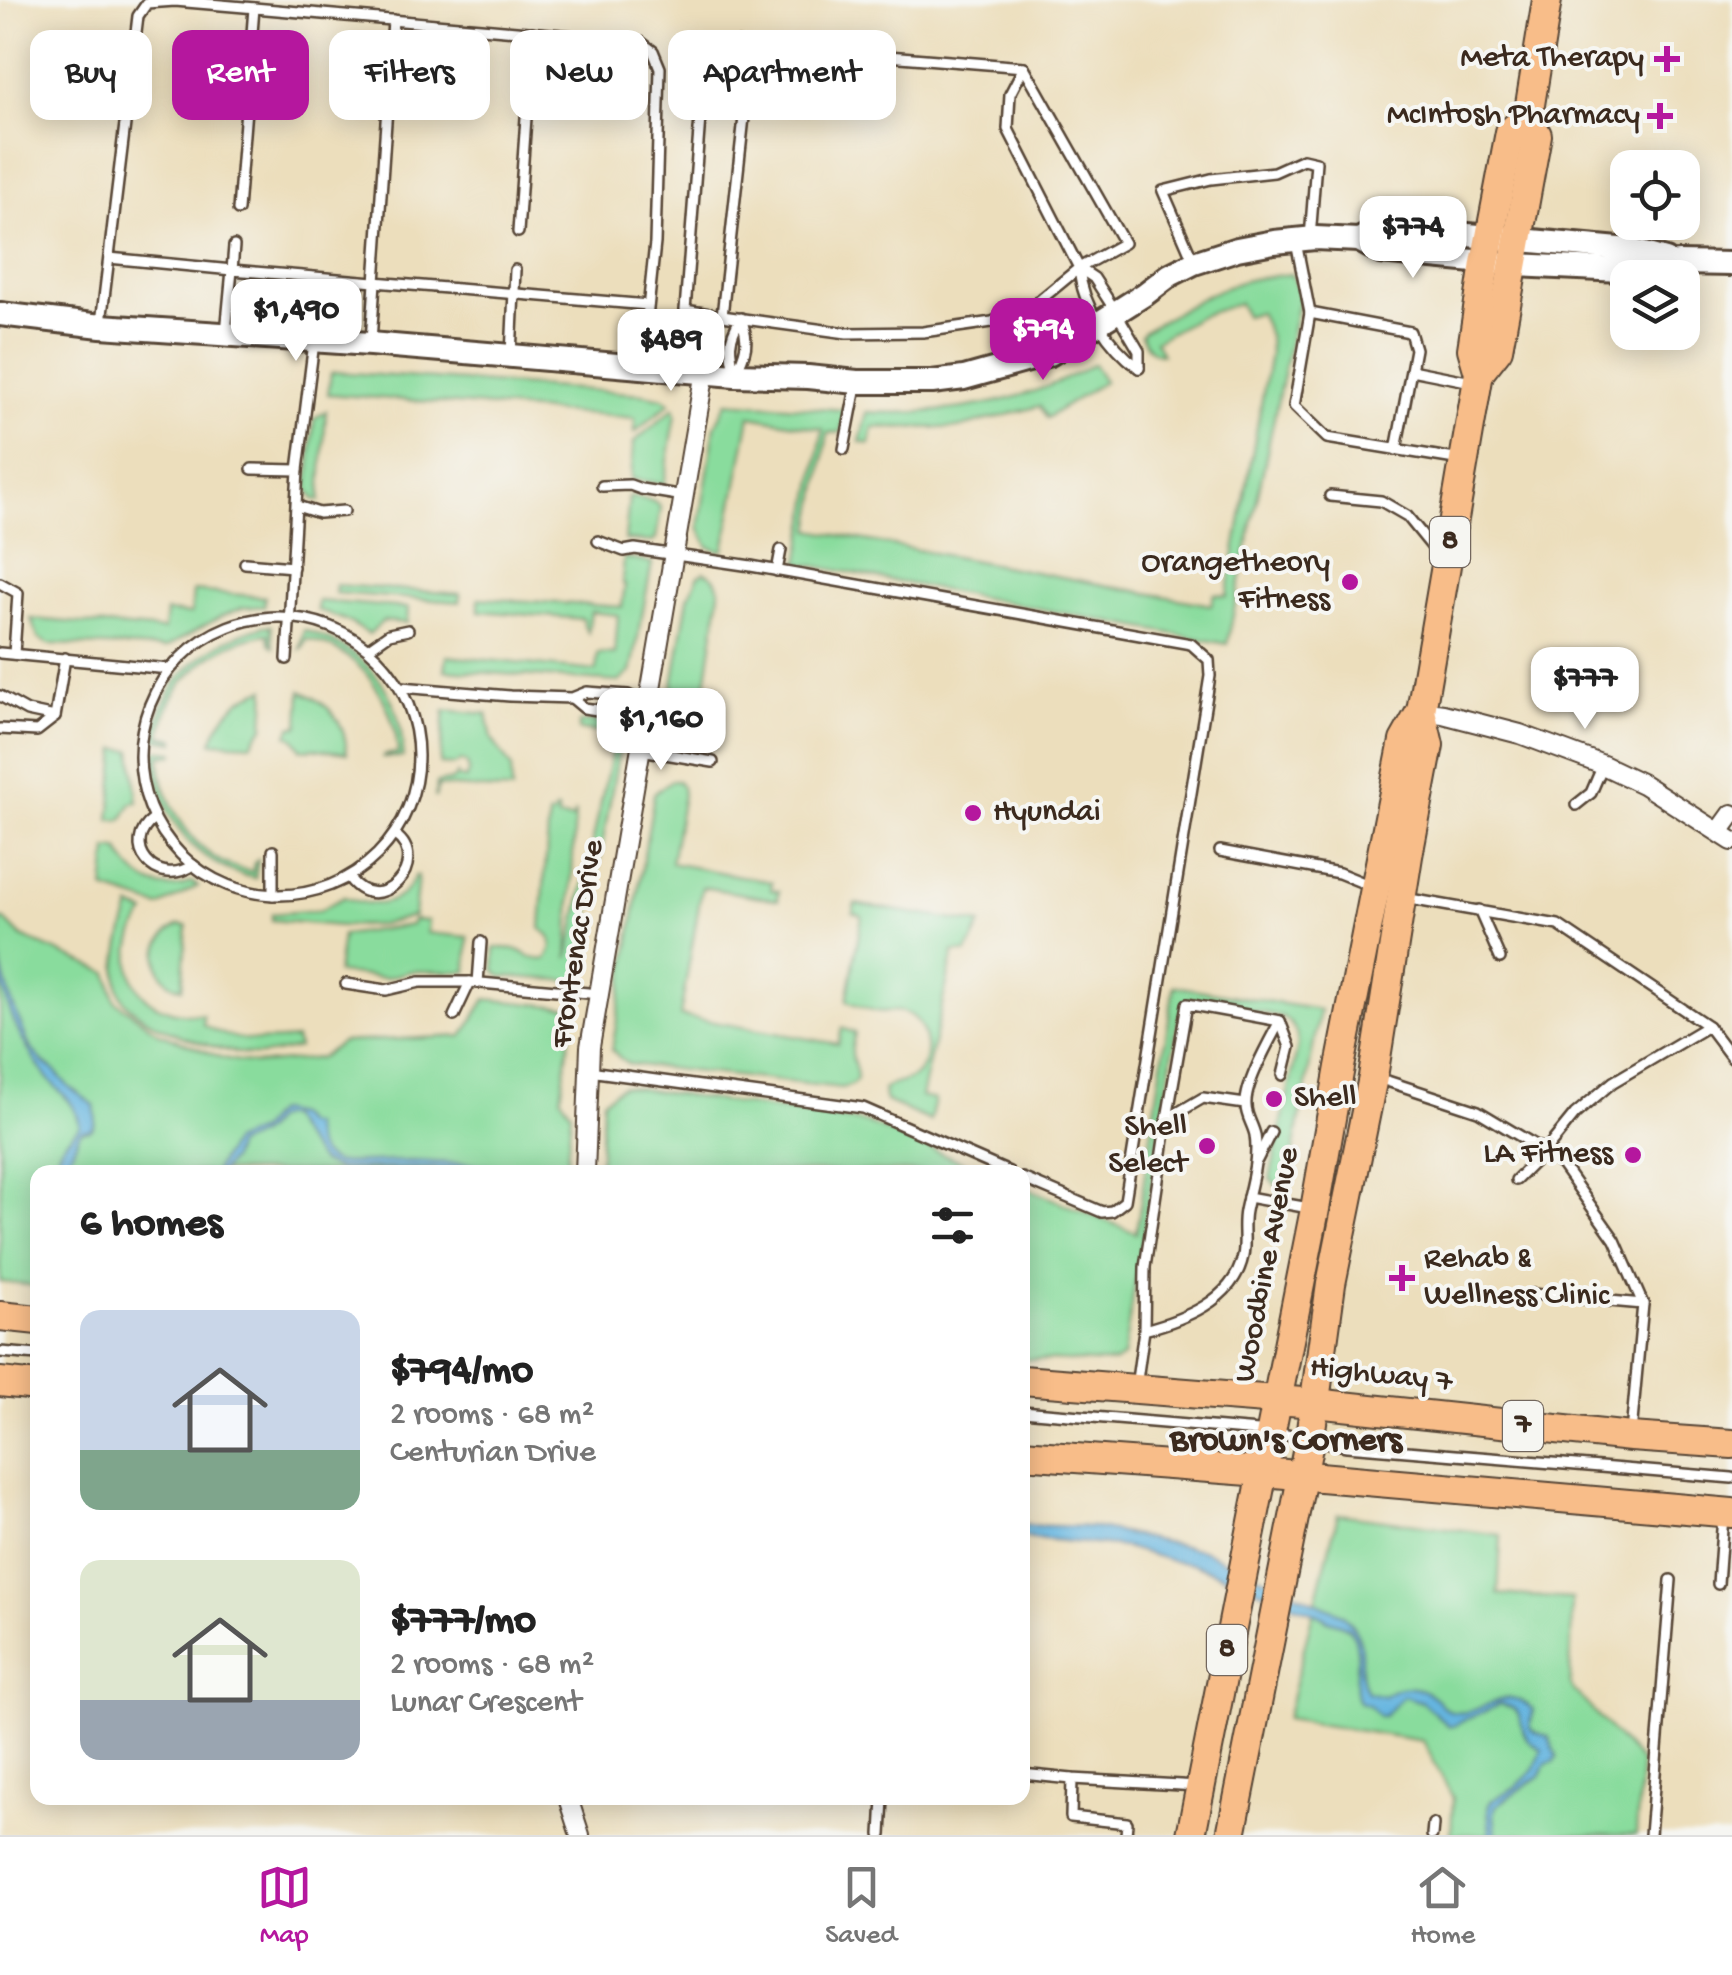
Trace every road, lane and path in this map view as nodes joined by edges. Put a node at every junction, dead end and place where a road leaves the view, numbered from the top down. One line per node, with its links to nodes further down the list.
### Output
1 (1547, 0): 8 (main road, Woodbine Avenue / 8)
2 (254, 8): 3 (lane); 12 (lane); 18 (lane)
3 (392, 20): 4 (lane); 24 (lane)
4 (510, 30)
5 (648, 47): 26 (lane)
6 (896, 57): 7 (lane)
7 (1024, 67): 21 (lane); 21 (lane)
8 (1528, 116): 16 (main road, Woodbine Avenue / 8); 17 (main road, Woodbine Avenue / 8)
9 (526, 120): 13 (lane)
10 (698, 120): 29 (lane)
11 (744, 120): 29 (lane)
12 (238, 210)
13 (518, 232)
14 (1302, 239): 16 (street); 19 (street); 19 (lane); 27 (lane)
15 (234, 246): 22 (lane)
16 (1488, 250): 17 (street); 41 (main road, Woodbine Avenue / 8)
17 (1517, 252): 20 (street); 41 (main road, Woodbine Avenue / 8)
18 (109, 258): 22 (lane); 32 (lane)
19 (1194, 263): 31 (street)
20 (1732, 264)
21 (1079, 268): 30 (lane); 31 (lane); 31 (lane)
22 (232, 270): 24 (lane); 33 (lane)
23 (515, 270): 25 (lane)
24 (375, 282): 25 (lane); 35 (lane)
25 (514, 293): 26 (lane); 36 (lane)
26 (648, 305): 37 (lane)
27 (1310, 313): 38 (lane); 44 (lane)
28 (0, 314): 32 (street)
29 (722, 316): 30 (lane)
30 (741, 318): 40 (lane); 40 (lane)
31 (1107, 318): 31 (lane); 42 (street)
32 (101, 326): 33 (street)
33 (226, 333): 34 (street)
34 (314, 340): 35 (street); 47 (lane)
35 (370, 344): 36 (street)
36 (510, 354): 37 (street)
37 (642, 366): 39 (street)
38 (1411, 370): 41 (lane); 44 (lane)
39 (705, 371): 40 (street); 49 (street, Frontenac Drive)
40 (735, 375): 42 (street)
41 (1478, 378): 45 (main road, Woodbine Avenue / 8)
42 (857, 382): 43 (lane)
43 (844, 448)
44 (1396, 450): 45 (lane)
45 (1464, 460): 55 (main road, Woodbine Avenue / 8)
46 (252, 469): 47 (lane)
47 (298, 470): 56 (lane)
48 (602, 486): 49 (lane)
49 (684, 496): 53 (street, Frontenac Drive)
50 (1330, 496): 55 (lane)
51 (598, 541): 53 (lane)
52 (781, 550): 57 (lane)
53 (674, 556): 57 (lane); 70 (street, Frontenac Drive)
54 (245, 563): 56 (lane)
55 (1446, 564): 71 (main road, Woodbine Avenue / 8)
56 (293, 567): 59 (lane)
57 (777, 571): 110 (lane)
58 (0, 583): 63 (lane)
59 (290, 616): 61 (lane); 65 (lane); 66 (lane)
60 (408, 630): 61 (lane)
61 (369, 648): 67 (lane)
62 (0, 653): 63 (lane)
63 (14, 654): 64 (lane)
64 (65, 658): 66 (lane); 72 (lane)
65 (286, 659)
66 (169, 670): 79 (lane)
67 (401, 687): 69 (lane); 80 (lane)
68 (0, 696): 72 (lane)
69 (572, 698): 70 (lane); 70 (lane)
70 (648, 705): 74 (street, Frontenac Drive)
71 (1421, 711): 76 (street); 86 (main road, Woodbine Avenue / 8); 88 (main road, Woodbine Avenue / 8)
72 (54, 718): 73 (lane)
73 (0, 728)
74 (641, 750): 75 (lane); 94 (street, Frontenac Drive)
75 (713, 762)
76 (1603, 765): 77 (lane); 81 (street)
77 (1576, 806)
78 (1732, 814): 81 (street)
79 (154, 818): 84 (lane); 84 (lane)
80 (394, 834): 85 (lane); 85 (lane)
81 (1726, 836)
82 (273, 851): 87 (lane)
83 (1220, 851): 86 (lane)
84 (193, 865): 87 (lane)
85 (348, 878): 87 (lane)
86 (1374, 887): 88 (lane); 112 (main road, Woodbine Avenue / 8)
87 (273, 895)
88 (1402, 898): 89 (lane); 101 (main road, Woodbine Avenue / 8)
89 (1479, 910): 91 (lane); 97 (lane)
90 (481, 942): 92 (lane)
91 (1500, 958)
92 (474, 982): 93 (lane); 94 (lane); 95 (lane)
93 (346, 984)
94 (599, 994): 99 (street, Frontenac Drive)
95 (454, 1016)
96 (1280, 1022): 100 (lane); 102 (lane); 103 (lane)
97 (1708, 1026): 98 (lane); 105 (lane)
98 (1732, 1058)
99 (589, 1070): 107 (street, Frontenac Drive); 108 (lane)
100 (1283, 1076)
101 (1373, 1076): 105 (lane); 125 (main road, Woodbine Avenue / 8)
102 (1245, 1104): 103 (lane); 106 (lane)
103 (1167, 1118): 117 (lane)
104 (1271, 1132): 106 (lane)
105 (1545, 1151): 109 (lane); 114 (lane)
106 (1256, 1162): 111 (lane)
107 (584, 1165)
108 (993, 1165)
109 (1516, 1180)
110 (1030, 1181)
111 (1248, 1197): 112 (lane); 117 (lane)
112 (1315, 1209): 124 (main road, Woodbine Avenue / 8)
113 (1532, 1294): 114 (lane)
114 (1643, 1304): 128 (lane)
115 (0, 1316): 116 (main road)
116 (30, 1319)
117 (1144, 1330): 123 (lane)
118 (0, 1352): 119 (lane)
119 (30, 1354)
120 (1030, 1381): 123 (main road, Highway 7 / 7)
121 (0, 1382): 122 (main road)
122 (30, 1385)
123 (1136, 1390): 124 (main road, Highway 7 / 7)
124 (1278, 1400): 125 (main road, Highway 7 / 7); 127 (main road, Woodbine Avenue / 8)
125 (1315, 1403): 128 (main road, Highway 7 / 7); 129 (main road, Woodbine Avenue / 8)
126 (1030, 1412): 127 (lane)
127 (1270, 1432): 129 (lane); 132 (main road, Woodbine Avenue / 8)
128 (1631, 1437): 130 (main road, Highway 7 / 7)
129 (1310, 1438): 133 (main road, Woodbine Avenue / 8); 134 (lane)
130 (1732, 1444)
131 (1030, 1455): 132 (main road, 7)
132 (1262, 1472): 133 (main road, 7); 140 (main road, Woodbine Avenue / 8)
133 (1300, 1477): 135 (main road, 7); 147 (main road, Woodbine Avenue / 8)
134 (1732, 1478)
135 (1728, 1513): 137 (lane)
136 (1671, 1580): 148 (lane)
137 (1718, 1584)
138 (1030, 1775): 139 (lane)
139 (1072, 1779): 140 (lane); 145 (lane)
140 (1200, 1786): 146 (main road, Woodbine Avenue / 8)
141 (570, 1805): 143 (street)
142 (883, 1805): 144 (lane)
143 (580, 1835)
144 (881, 1835)
145 (1126, 1835)
146 (1191, 1835)
147 (1231, 1835)
148 (1650, 1835)

